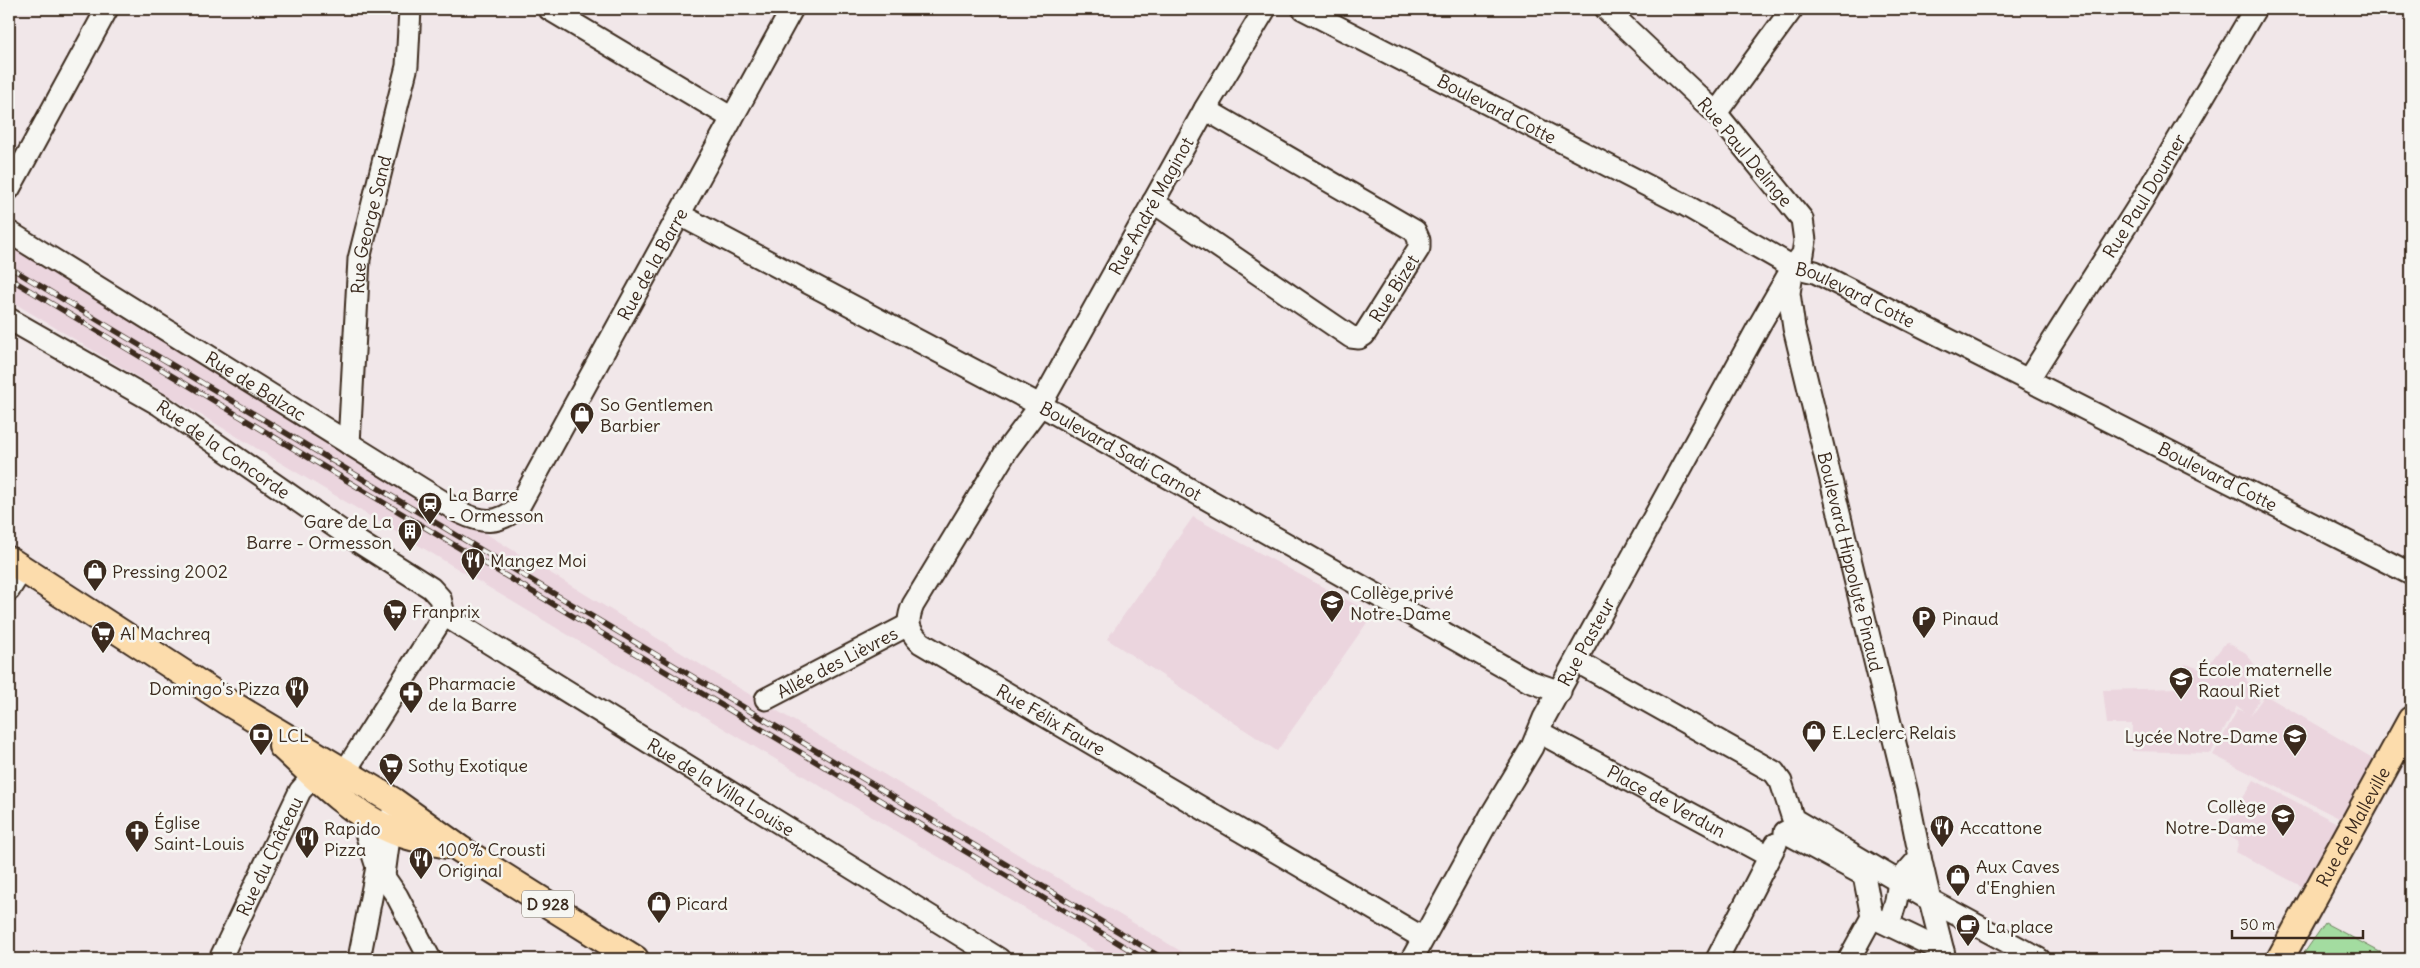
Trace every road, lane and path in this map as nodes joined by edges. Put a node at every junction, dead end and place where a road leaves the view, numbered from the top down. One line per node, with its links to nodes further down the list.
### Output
1 (107, 9): 13 (street)
2 (410, 9): 23 (street, Rue George Sand)
3 (549, 9): 12 (street)
4 (792, 9): 12 (street, Rue de la Barre)
5 (1265, 9): 10 (street, Rue André Maginot)
6 (1303, 9): 17 (street, Boulevard Cotte)
7 (1606, 9): 11 (street, Rue Paul Delinge)
8 (1792, 9): 11 (street)
9 (2255, 9): 21 (street, Rue Paul Doumer)
10 (1205, 109): 14 (street, Rue André Maginot); 14 (street, Rue Bizet)
11 (1716, 113): 17 (street, Rue Paul Delinge)
12 (732, 118): 15 (street, Rue de la Barre)
13 (9, 189)
14 (1153, 202): 22 (street, Rue André Maginot)
15 (680, 215): 22 (street, Boulevard Sadi Carnot); 24 (street, Rue de la Barre)
16 (9, 232): 23 (street, Rue de Balzac)
17 (1793, 267): 19 (street, Rue Pasteur); 20 (street, Boulevard Hippolyte Pinaud); 21 (street, Boulevard Cotte)
18 (9, 319): 27 (street, Rue de la Concorde)
19 (1760, 324): 20 (street); 29 (street, Rue Pasteur)
20 (1794, 328): 41 (street, Boulevard Hippolyte Pinaud)
21 (2028, 380): 26 (street, Boulevard Cotte)
22 (1040, 406): 28 (street); 30 (street, Boulevard Sadi Carnot)
23 (349, 444): 24 (street, Rue de Balzac)
24 (510, 515)
25 (13, 573): 34 (main road, D 928)
26 (2411, 574)
27 (444, 615): 34 (street, Rue du Château); 54 (street, Rue de la Villa Louise)
28 (908, 625): 31 (street, Allée des Lièvres); 48 (street, Rue Félix Faure)
29 (1576, 662): 30 (street, Rue Pasteur); 37 (street)
30 (1560, 692): 33 (street, Rue Pasteur)
31 (766, 699)
32 (2411, 720): 59 (main road, Rue de Malleville)
33 (1539, 732): 40 (street, Place de Verdun); 48 (street, Rue Pasteur)
34 (329, 769): 35 (main road, D 928); 36 (main road, D 928); 50 (street, Rue du Château)
35 (394, 801): 38 (street); 39 (main road, D 928)
36 (358, 811): 38 (main road, D 928); 43 (street)
37 (1789, 826): 40 (street); 42 (street)
38 (393, 836): 39 (main road, D 928); 43 (street)
39 (460, 849): 53 (main road, D 928)
40 (1769, 856): 56 (street)
41 (1920, 857): 44 (street); 45 (street, Boulevard Hippolyte Pinaud)
42 (1868, 870): 44 (street); 46 (street)
43 (380, 871): 51 (street); 52 (street)
44 (1899, 881): 45 (street); 46 (street)
45 (1930, 900): 47 (street); 49 (street, Boulevard Hippolyte Pinaud)
46 (1880, 920): 49 (street); 57 (street)
47 (1968, 921): 49 (street); 58 (street)
48 (1423, 938): 55 (street, Rue Pasteur)
49 (1942, 950)
50 (220, 959)
51 (359, 959)
52 (430, 959)
53 (635, 959)
54 (999, 959)
55 (1412, 959)
56 (1717, 959)
57 (1849, 959)
58 (2039, 959)
59 (2280, 959)

